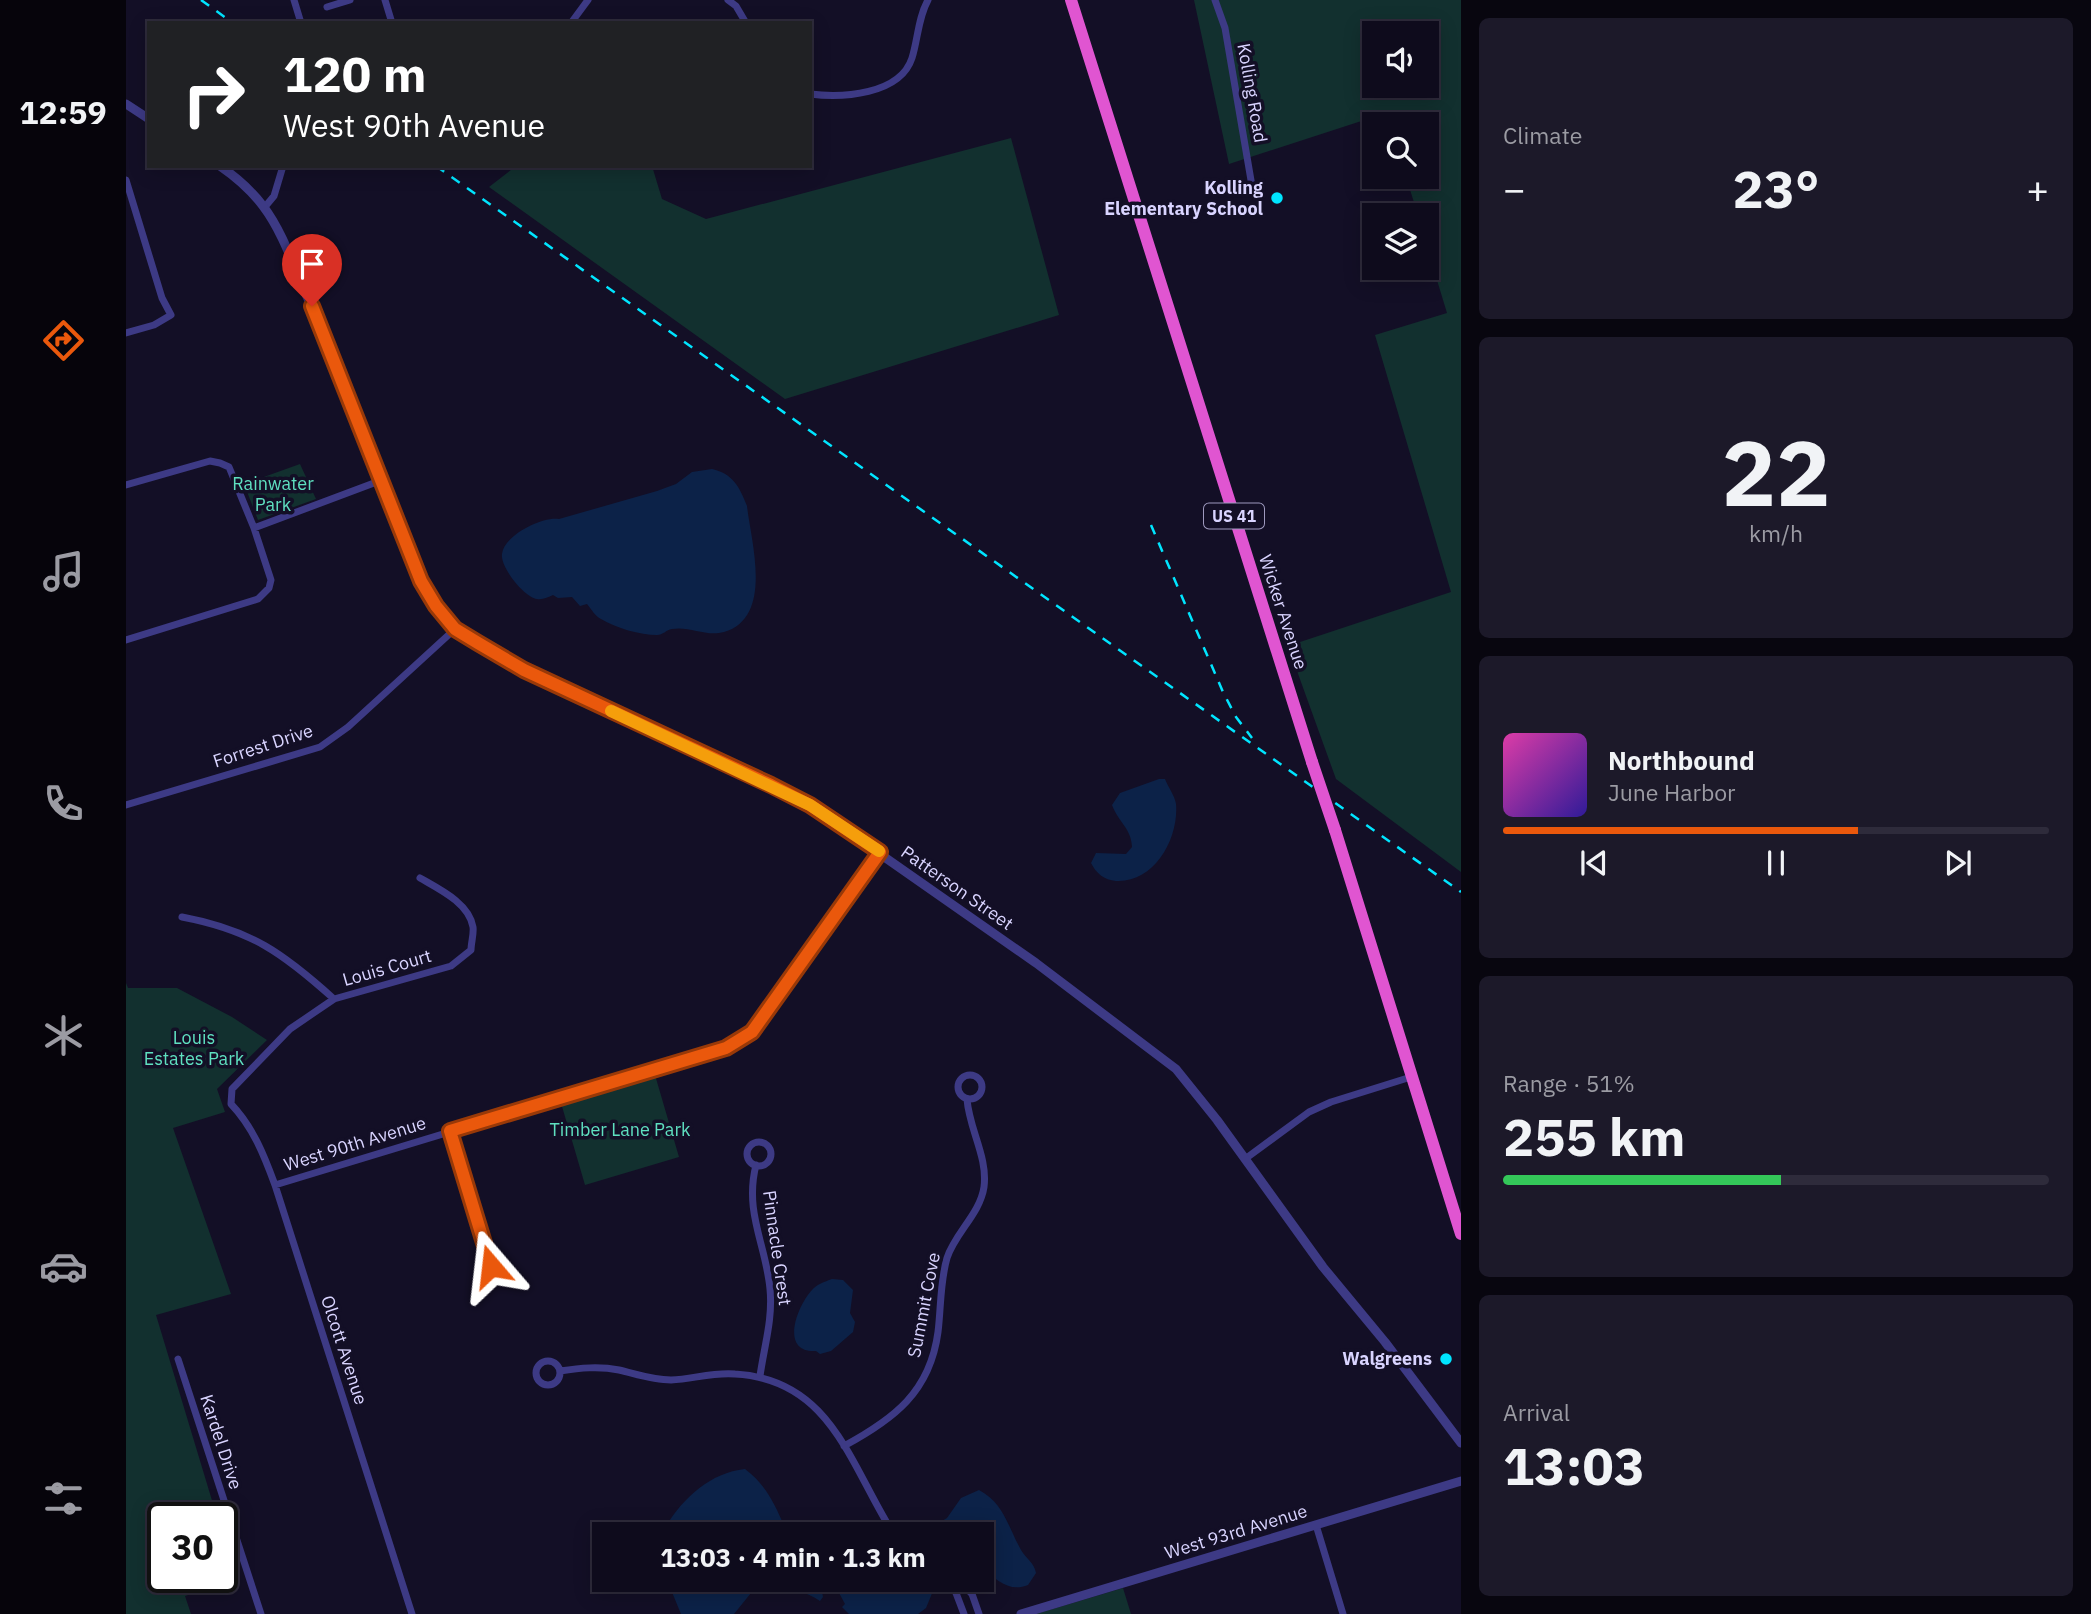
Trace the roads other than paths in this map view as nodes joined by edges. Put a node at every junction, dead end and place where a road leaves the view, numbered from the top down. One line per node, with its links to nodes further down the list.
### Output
1 (294, 0): 10 (street)
2 (350, 0): 9 (street)
3 (385, 0): 11 (street)
4 (588, 0): 12 (street)
5 (728, 0): 13 (street)
6 (928, 0): 14 (street)
7 (1071, 0): 33 (highway, Wicker Avenue / US 41, bridge)
8 (1215, 0): 20 (street, Kolling Road)
9 (327, 7)
10 (300, 21)
11 (391, 21)
12 (572, 21)
13 (745, 21)
14 (812, 94)
15 (126, 104): 16 (street)
16 (147, 118)
17 (222, 168): 21 (street, Patterson Street)
18 (282, 168): 21 (street)
19 (126, 180): 22 (street)
20 (1253, 192)
21 (264, 208): 23 (street, Patterson Street)
22 (126, 333)
23 (382, 480): 25 (street); 26 (street, Patterson Street)
24 (126, 485): 25 (street)
25 (254, 528): 27 (street)
26 (455, 629): 28 (street, Forrest Drive); 29 (street, Patterson Street)
27 (126, 640)
28 (126, 805)
29 (880, 852): 35 (street, West 90th Avenue); 36 (street, Patterson Street)
30 (420, 878): 32 (street, Louis Court)
31 (182, 917): 32 (street)
32 (334, 999): 38 (street, Olcott Avenue)
33 (1411, 1077): 36 (street); 39 (highway, Wicker Avenue / US 41)
34 (967, 1099): 45 (street, Summit Cove)
35 (450, 1131): 38 (street, West 90th Avenue); 40 (street)
36 (1245, 1159): 44 (street, Patterson Street)
37 (756, 1165): 43 (street, Pinnacle Crest)
38 (275, 1185): 52 (street, Olcott Avenue)
39 (1461, 1234)
40 (491, 1266)
41 (178, 1359): 51 (street, Kardel Drive)
42 (560, 1371): 43 (street)
43 (760, 1376): 45 (street)
44 (1461, 1443)
45 (844, 1446): 47 (street)
46 (1461, 1481): 48 (street, West 93rd Avenue)
47 (886, 1522)
48 (1316, 1525): 55 (street, West 93rd Avenue); 56 (street)
49 (955, 1592): 53 (street)
50 (970, 1592): 54 (street)
51 (261, 1614)
52 (412, 1614)
53 (964, 1614)
54 (979, 1614)
55 (1021, 1614)
56 (1343, 1614)

